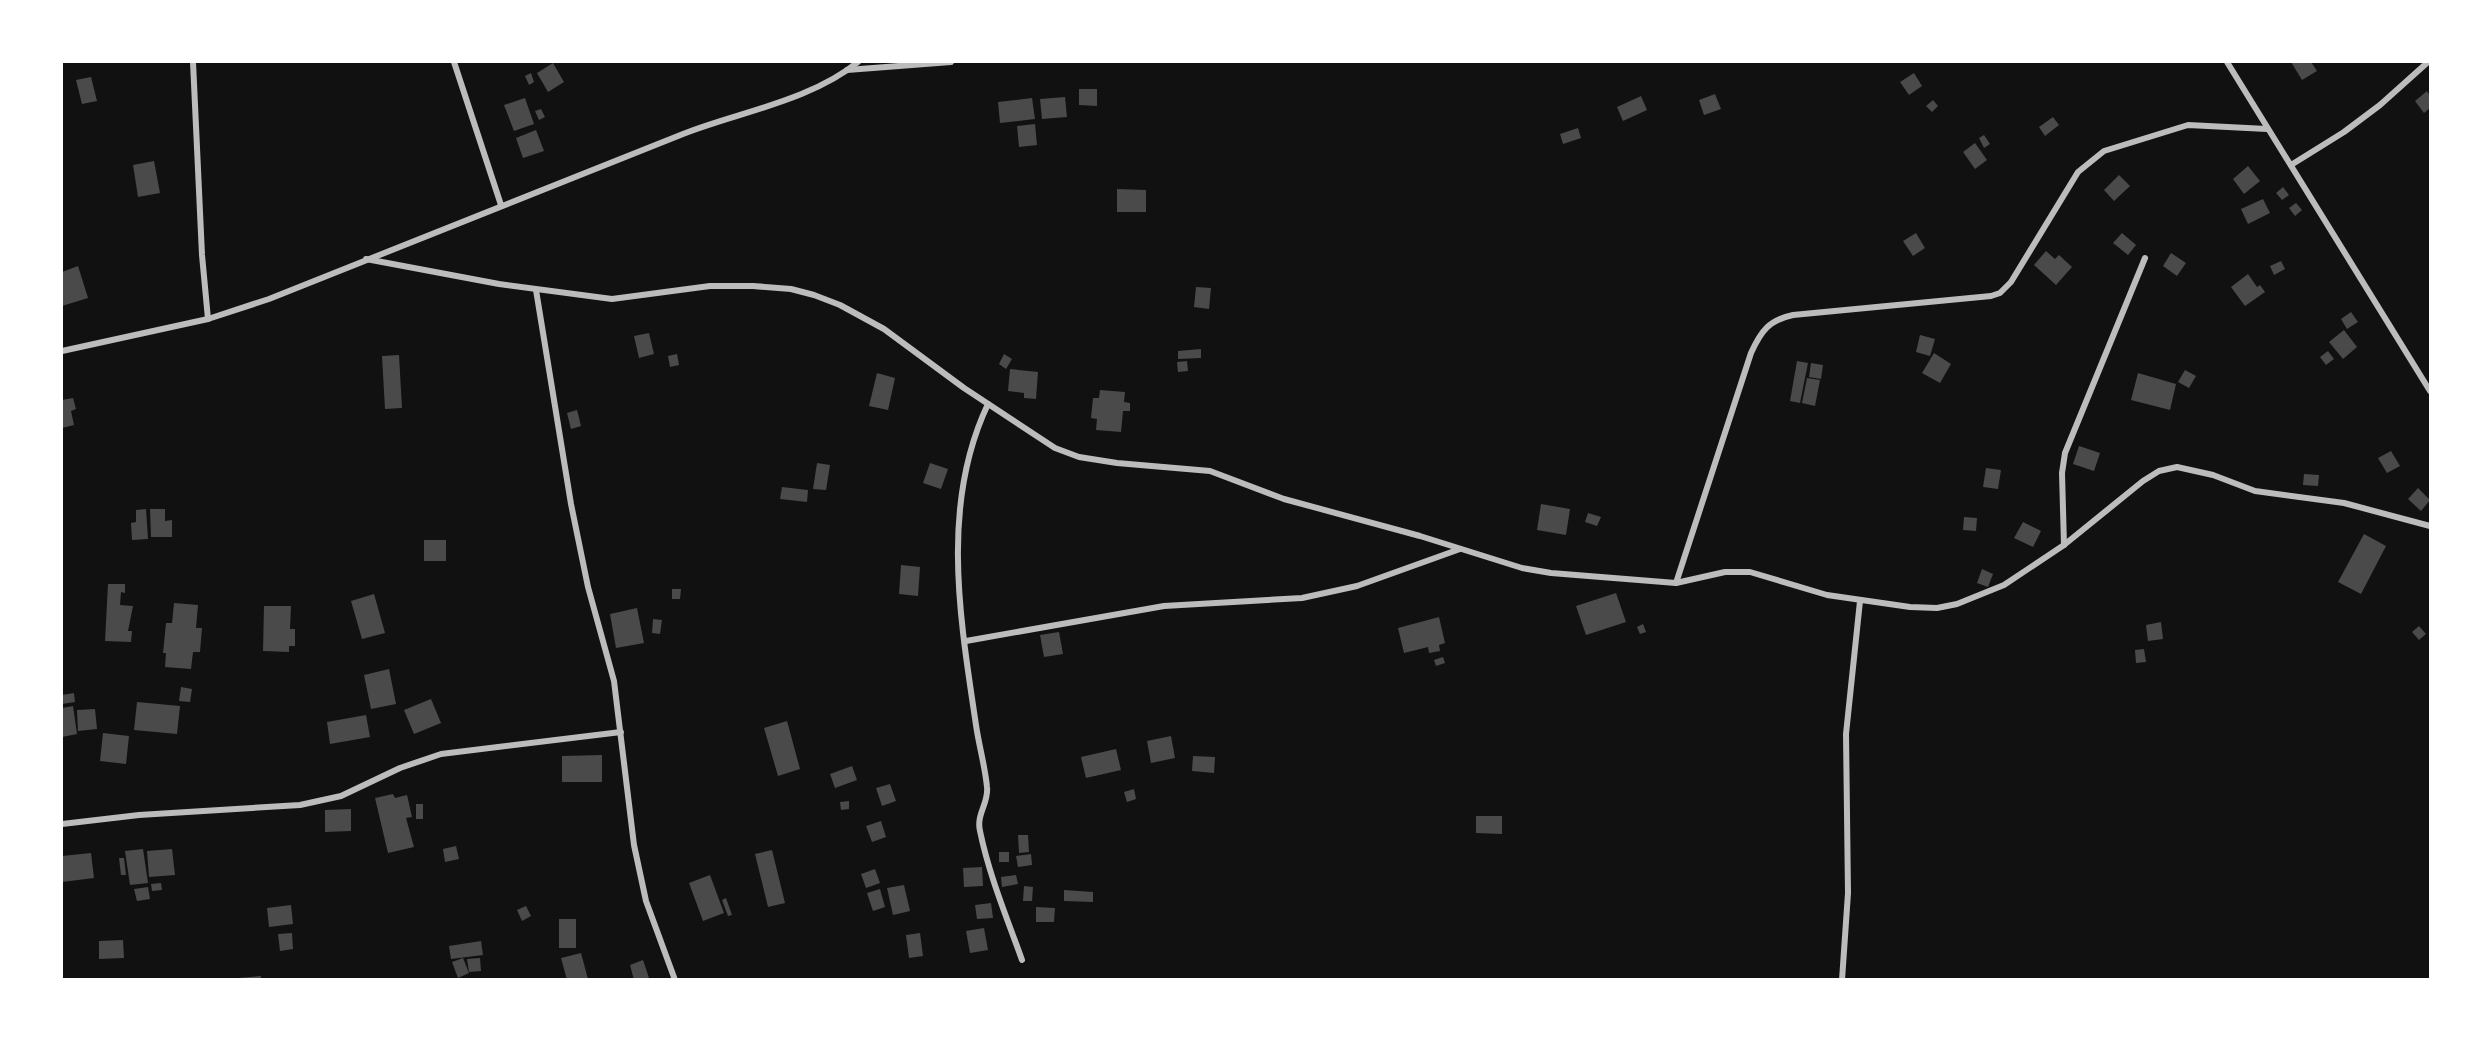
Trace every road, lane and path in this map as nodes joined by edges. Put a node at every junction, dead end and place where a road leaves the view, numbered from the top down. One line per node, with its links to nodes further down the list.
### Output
1 (193, 62): 16 (street)
2 (454, 62): 12 (street)
3 (858, 62): 9 (street)
4 (951, 62): 9 (street)
5 (2227, 62): 8 (street)
6 (2238, 62): 8 (street)
7 (2428, 62): 11 (street)
8 (2232, 69): 10 (street)
9 (847, 70): 12 (street)
10 (2267, 129): 11 (street); 23 (street)
11 (2290, 165): 18 (street)
12 (501, 205): 14 (street)
13 (2145, 258): 21 (street)
14 (366, 259): 15 (street); 16 (street)
15 (536, 290): 19 (street); 26 (street)
16 (208, 319): 17 (street)
17 (62, 351)
18 (2430, 391)
19 (988, 404): 22 (street); 25 (street)
20 (2430, 526): 21 (street)
21 (2064, 545): 24 (street)
22 (1461, 549): 23 (street); 25 (street)
23 (1676, 583): 24 (street)
24 (1860, 601): 30 (street)
25 (966, 642): 28 (street)
26 (621, 732): 27 (street); 29 (street)
27 (62, 824)
28 (1022, 960)
29 (675, 980)
30 (1842, 980)

